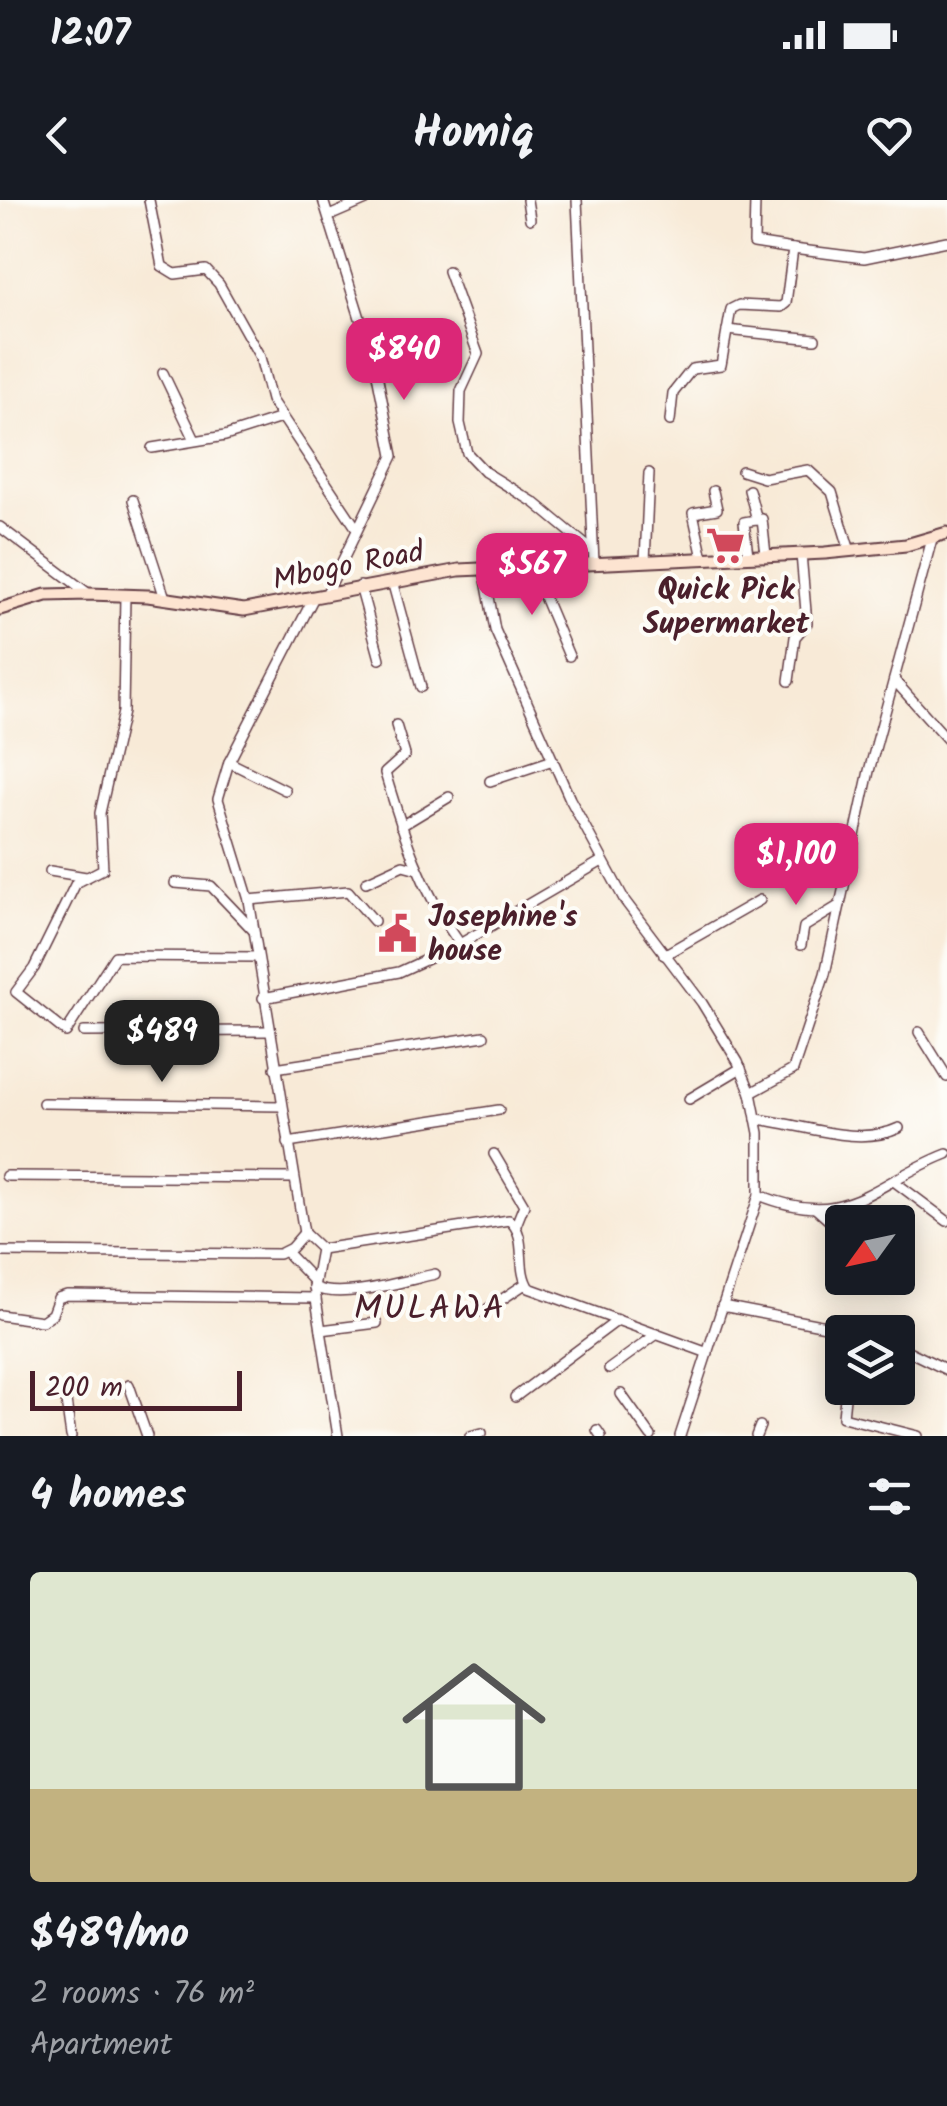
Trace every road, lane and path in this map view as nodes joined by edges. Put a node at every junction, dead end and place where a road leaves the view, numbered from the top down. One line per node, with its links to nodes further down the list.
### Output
1 (149, 200): 15 (street)
2 (324, 200): 7 (street)
3 (366, 200): 7 (street)
4 (527, 200): 8 (street)
5 (577, 200): 33 (street)
6 (754, 200): 10 (street)
7 (329, 216): 26 (street)
8 (530, 218)
9 (947, 241): 10 (street)
10 (793, 249): 12 (street)
11 (448, 272): 33 (street)
12 (727, 330): 13 (street); 16 (street)
13 (815, 339)
14 (163, 373): 17 (street)
15 (281, 418): 17 (street); 26 (street)
16 (670, 421)
17 (194, 440): 18 (street)
18 (152, 448)
19 (742, 471): 29 (street)
20 (649, 473): 35 (street)
21 (750, 490): 24 (street)
22 (713, 491): 34 (street)
23 (132, 500): 43 (street)
24 (757, 520): 30 (street); 32 (street)
25 (0, 528): 40 (street)
26 (357, 529): 42 (street)
27 (947, 533): 28 (main road, Mbogo Road)
28 (932, 540): 29 (main road, Mbogo Road); 47 (street)
29 (850, 551): 31 (main road, Mbogo Road)
30 (766, 554): 31 (main road, Mbogo Road); 32 (main road, Mbogo Road)
31 (802, 554): 48 (street)
32 (748, 555): 34 (main road, Mbogo Road)
33 (594, 557): 35 (main road, Mbogo Road); 36 (main road, Mbogo Road)
34 (703, 558): 35 (main road, Mbogo Road)
35 (645, 560)
36 (531, 566): 37 (main road, Mbogo Road); 45 (street)
37 (484, 569): 38 (main road, Mbogo Road); 52 (street)
38 (392, 581): 39 (main road, Mbogo Road); 49 (street)
39 (360, 586): 42 (main road, Mbogo Road); 46 (street)
40 (89, 594): 41 (main road, Mbogo Road); 44 (main road, Mbogo Road)
41 (125, 595): 43 (main road, Mbogo Road); 61 (street)
42 (319, 597): 43 (main road, Mbogo Road); 53 (street)
43 (164, 598)
44 (0, 609)
45 (569, 656)
46 (380, 660)
47 (894, 680): 51 (street); 66 (street)
48 (789, 681)
49 (421, 687)
50 (396, 726): 57 (street)
51 (947, 739)
52 (553, 760): 54 (street); 58 (street)
53 (228, 762): 55 (street); 64 (street)
54 (490, 782)
55 (286, 790)
56 (449, 797): 57 (street)
57 (401, 826): 59 (street)
58 (602, 861): 69 (street); 71 (street)
59 (414, 868): 63 (street); 69 (street)
60 (50, 871): 61 (street)
61 (86, 877): 72 (street)
62 (175, 882): 68 (street)
63 (366, 882)
64 (249, 900): 67 (street); 68 (street)
65 (760, 900): 71 (street)
66 (840, 905): 70 (street); 81 (street)
67 (374, 922)
68 (254, 930): 72 (street)
69 (460, 944): 73 (street)
70 (801, 945)
71 (664, 955): 79 (street)
72 (257, 957): 73 (street)
73 (263, 998): 74 (street)
74 (269, 1030): 75 (street); 78 (street)
75 (84, 1032)
76 (918, 1032): 80 (street)
77 (484, 1036): 78 (street)
78 (274, 1068): 84 (street)
79 (741, 1068): 81 (street); 82 (street)
80 (947, 1078)
81 (751, 1093): 86 (street)
82 (689, 1099)
83 (42, 1103): 84 (street)
84 (281, 1106): 88 (street)
85 (499, 1110): 88 (street)
86 (756, 1120): 87 (street); 94 (street)
87 (899, 1128)
88 (288, 1143): 92 (street)
89 (494, 1154): 98 (street)
90 (947, 1154): 93 (street)
91 (6, 1176): 92 (street)
92 (293, 1178): 99 (street)
93 (895, 1182): 95 (street); 97 (street)
94 (758, 1195): 95 (street); 106 (street)
95 (815, 1208): 96 (street)
96 (825, 1217)
97 (947, 1221)
98 (516, 1225): 100 (street); 104 (street)
99 (304, 1232): 100 (street); 102 (street)
100 (321, 1249): 105 (street)
101 (0, 1252): 102 (street)
102 (286, 1252): 105 (street)
103 (435, 1274): 105 (street)
104 (526, 1284): 107 (street); 109 (street)
105 (315, 1289): 108 (street); 112 (street)
106 (722, 1306): 111 (street); 114 (street)
107 (483, 1312)
108 (0, 1314)
109 (618, 1320): 113 (street); 121 (street)
110 (377, 1323): 112 (street)
111 (825, 1326)
112 (321, 1330): 127 (street)
113 (657, 1334): 114 (street); 116 (street)
114 (708, 1353): 124 (street)
115 (915, 1354): 117 (street)
116 (609, 1369)
117 (947, 1370)
118 (129, 1385): 126 (street)
119 (65, 1394): 125 (street)
120 (621, 1394): 129 (street)
121 (515, 1397)
122 (844, 1405): 130 (street)
123 (482, 1432): 128 (street)
124 (682, 1435)
125 (71, 1436)
126 (147, 1436)
127 (338, 1436)
128 (470, 1436)
129 (651, 1436)
130 (918, 1436)

